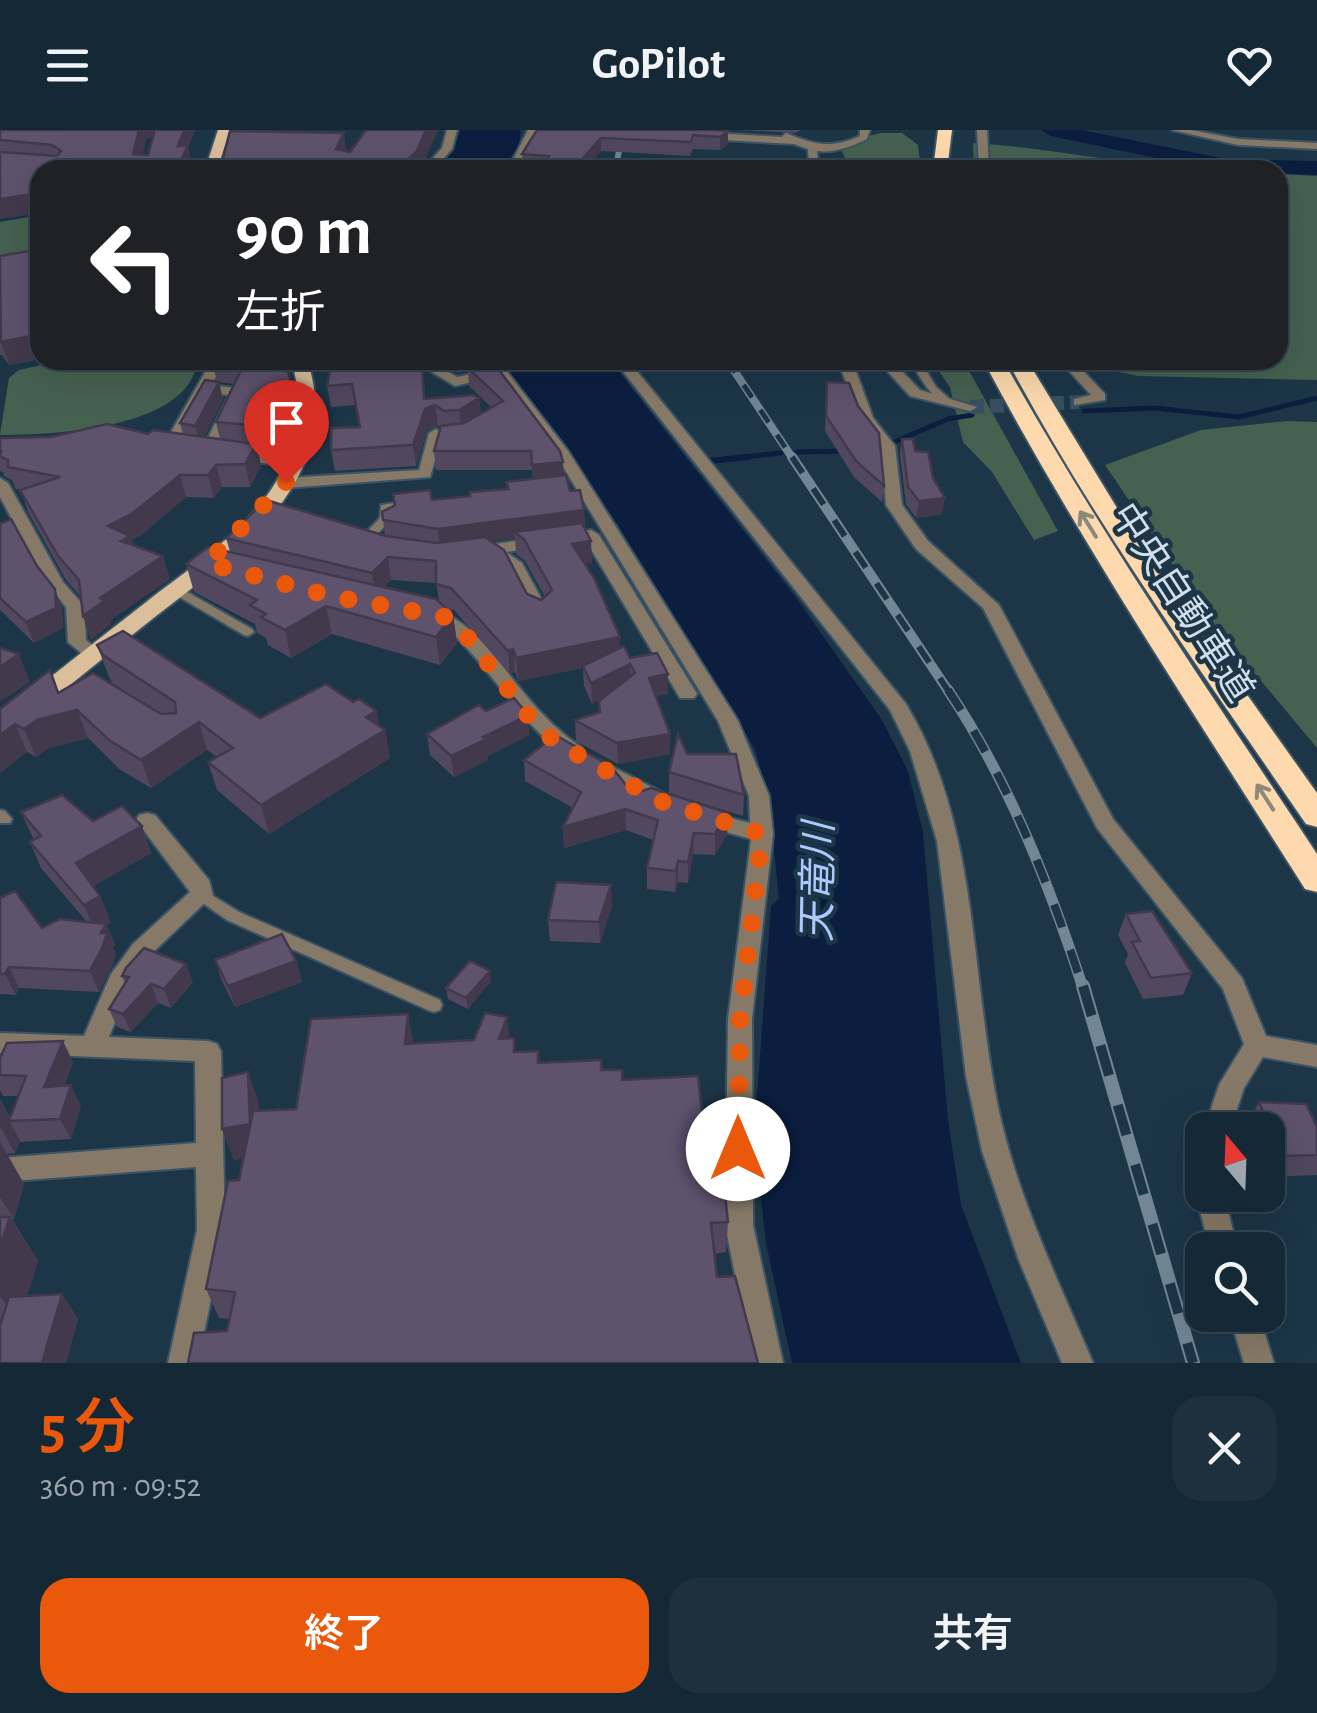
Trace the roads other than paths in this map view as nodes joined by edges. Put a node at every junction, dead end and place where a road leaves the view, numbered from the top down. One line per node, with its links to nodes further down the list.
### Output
1 (224, 130): 12 (main road)
2 (452, 130): 17 (street)
3 (533, 130): 18 (street)
4 (667, 130): 11 (street)
5 (776, 130): 11 (street)
6 (864, 130): 15 (street)
7 (945, 130): 20 (highway)
8 (963, 130): 21 (highway)
9 (982, 130): 22 (street)
10 (1177, 130): 14 (street)
11 (794, 140): 15 (street)
12 (218, 146): 13 (street); 16 (main road)
13 (236, 146)
14 (1317, 146)
15 (812, 150): 19 (street)
16 (214, 160)
17 (437, 160)
18 (518, 160)
19 (813, 160)
20 (941, 160)
21 (959, 160)
22 (984, 160)
23 (215, 370): 36 (street)
24 (302, 370): 43 (main road)
25 (435, 370): 35 (street)
26 (486, 370): 35 (street)
27 (499, 370): 61 (street)
28 (629, 370): 75 (street)
29 (849, 370): 66 (street)
30 (893, 370): 39 (street)
31 (921, 370): 39 (lane)
32 (998, 370): 62 (highway, 中央自動車道, one-way to 32)
33 (1023, 370): 59 (highway, 中央自動車道)
34 (1075, 370): 38 (street)
35 (455, 382): 37 (street)
36 (206, 389): 42 (street); 42 (street)
37 (467, 399)
38 (1079, 402)
39 (950, 403): 40 (street)
40 (970, 407)
41 (440, 437): 44 (street)
42 (207, 454): 43 (street)
43 (295, 462): 44 (main road)
44 (286, 482): 52 (main road)
45 (0, 483): 56 (street)
46 (424, 502): 48 (lane)
47 (344, 536): 48 (street)
48 (363, 542): 49 (street)
49 (390, 550)
50 (492, 550): 51 (street); 54 (street); 57 (street)
51 (457, 554)
52 (175, 590): 55 (lane); 56 (main road)
53 (408, 610): 61 (street)
54 (540, 615)
55 (248, 632)
56 (94, 654): 58 (main road)
57 (687, 694)
58 (0, 729)
59 (1317, 816)
60 (147, 820): 63 (street)
61 (762, 834): 74 (street)
62 (1317, 880)
63 (202, 895): 64 (lane); 67 (street)
64 (434, 1005)
65 (0, 1044): 67 (street)
66 (1257, 1045): 68 (street); 69 (street)
67 (92, 1046): 70 (street)
68 (1317, 1056)
69 (1223, 1112)
70 (212, 1154): 71 (street); 73 (street)
71 (0, 1170)
72 (1249, 1332): 76 (street)
73 (183, 1363)
74 (768, 1363)
75 (1078, 1363)
76 (1259, 1363)

